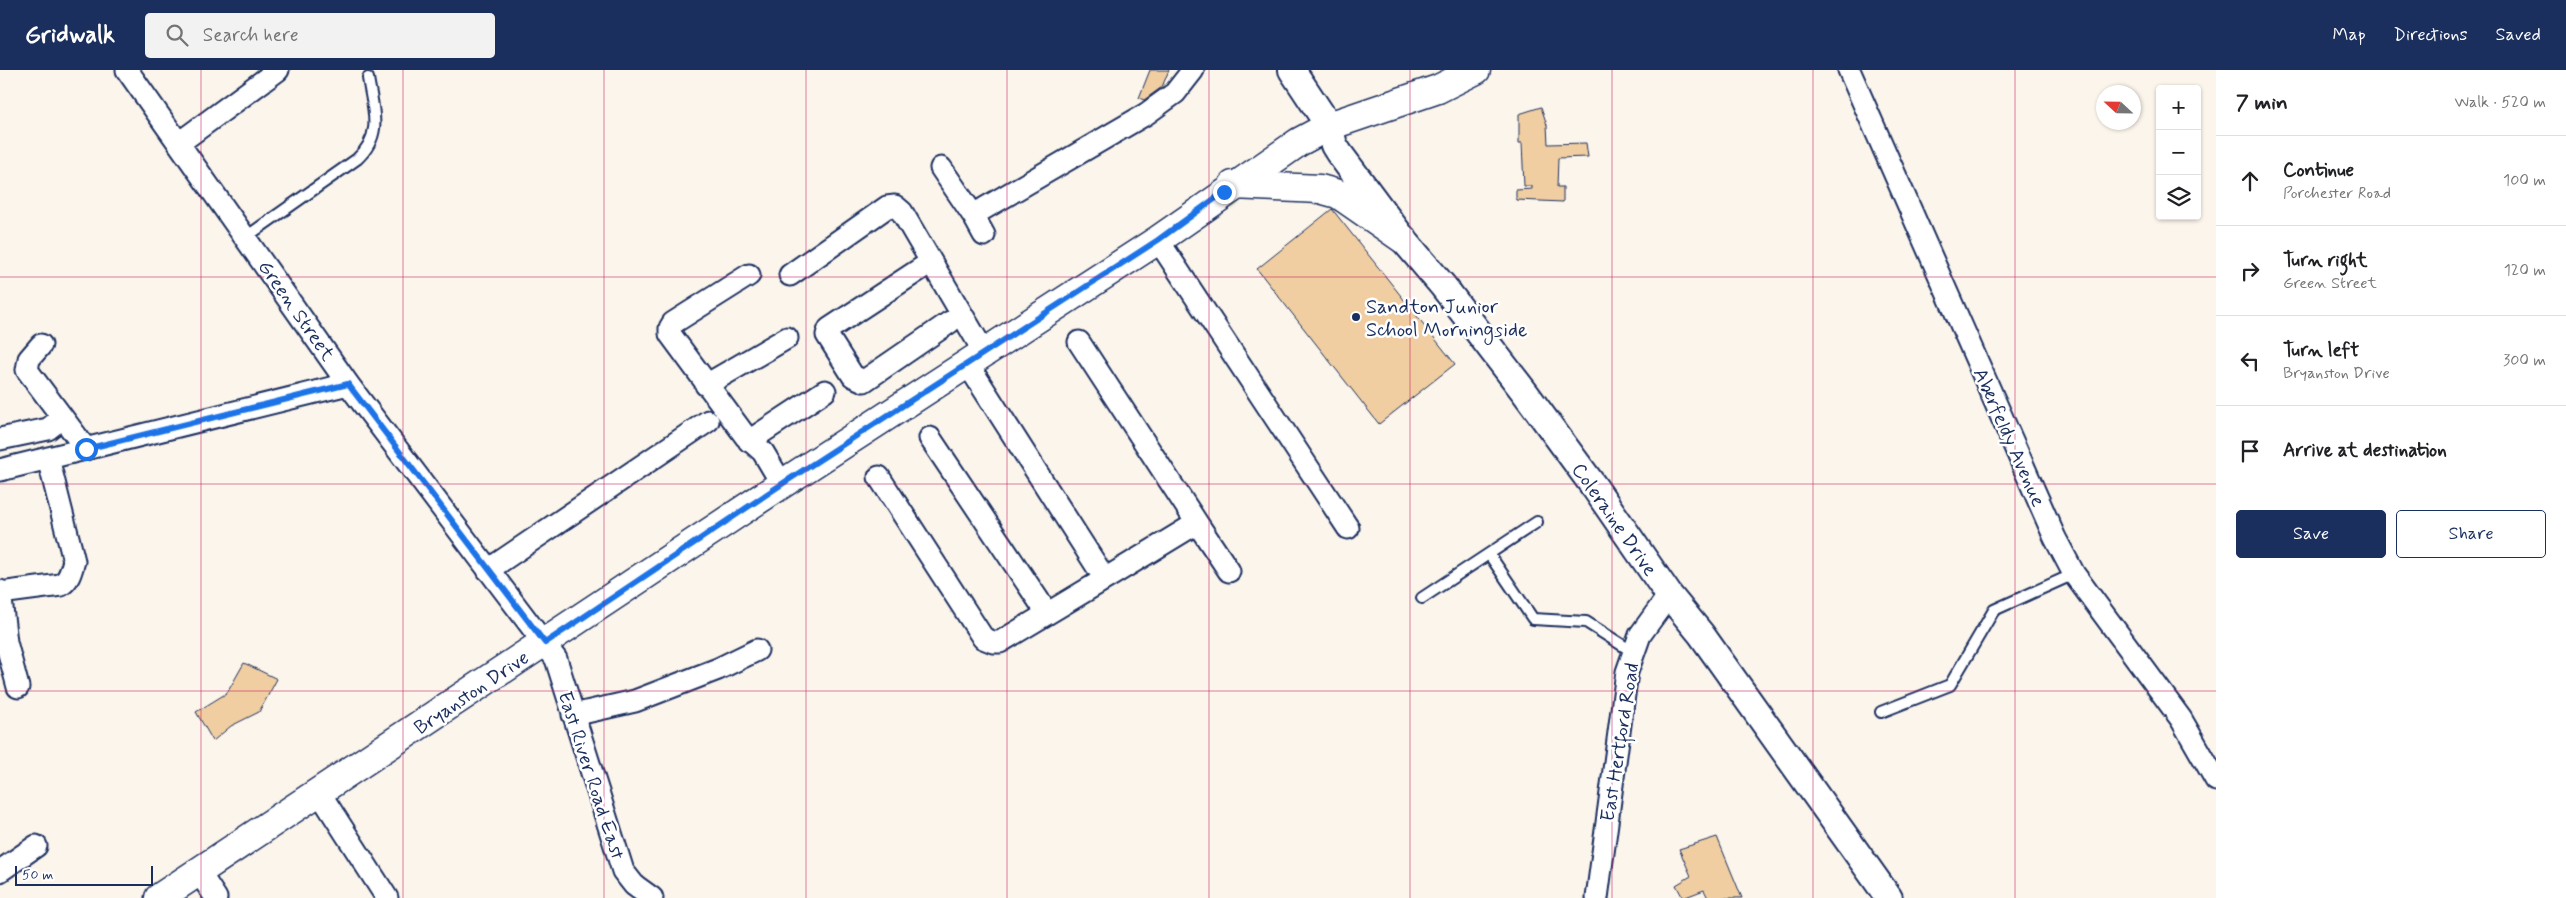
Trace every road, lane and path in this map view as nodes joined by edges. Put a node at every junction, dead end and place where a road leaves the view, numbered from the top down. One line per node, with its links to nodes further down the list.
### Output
1 (127, 70): 11 (street, Green Street)
2 (278, 70): 11 (street)
3 (1193, 70): 14 (street)
4 (1273, 70): 10 (street, Coleraine Drive)
5 (1292, 70): 10 (street, Coleraine Drive)
6 (1444, 70): 10 (main road)
7 (1476, 70): 10 (main road)
8 (1849, 70): 47 (street, Aberfeldy Avenue)
9 (368, 78): 16 (lane)
10 (1321, 128): 13 (main road, Bryanston Drive); 17 (street, Coleraine Drive); 22 (main road, Bryanston Drive)
11 (179, 143): 16 (street, Green Street)
12 (942, 168): 14 (street)
13 (1233, 185): 17 (main road); 18 (main road, Bryanston Drive)
14 (973, 215): 15 (street)
15 (984, 235)
16 (246, 237): 28 (street, Green Street)
17 (1403, 239): 50 (street, Coleraine Drive)
18 (1158, 240): 22 (main road, Bryanston Drive); 43 (street)
19 (931, 262): 21 (street); 23 (street); 27 (street)
20 (749, 274): 29 (street)
21 (790, 275)
22 (1058, 304): 27 (main road, Bryanston Drive)
23 (950, 322)
24 (787, 338): 29 (street)
25 (1080, 342): 42 (street)
26 (41, 345): 31 (street)
27 (975, 358): 40 (main road, Bryanston Drive); 48 (street)
28 (348, 384): 36 (street); 45 (street, Green Street)
29 (706, 385): 35 (street)
30 (825, 391): 35 (street)
31 (62, 418): 34 (street); 36 (street)
32 (708, 421): 45 (street)
33 (930, 438): 52 (street)
34 (0, 439)
35 (749, 441): 40 (street)
36 (86, 449): 37 (street)
37 (48, 458): 38 (street); 49 (street)
38 (0, 470)
39 (879, 477): 52 (street)
40 (782, 484): 53 (main road, Bryanston Drive)
41 (1537, 522): 44 (lane)
42 (1197, 523): 46 (street); 48 (street)
43 (1348, 528)
44 (1489, 554): 51 (lane); 55 (lane)
45 (488, 570): 53 (street, Green Street)
46 (1228, 571)
47 (2074, 574): 57 (lane); 59 (street, Aberfeldy Avenue)
48 (1105, 579): 52 (street)
49 (0, 592): 56 (street)
50 (1669, 596): 55 (street, East Hertford Road); 69 (street, Coleraine Drive)
51 (1422, 598)
52 (1048, 613)
53 (545, 643): 58 (street, East River Road East); 60 (main road, Bryanston Drive)
54 (757, 650): 58 (street)
55 (1633, 652): 68 (street, East Hertford Road)
56 (18, 687)
57 (1881, 712)
58 (574, 715): 67 (street, East River Road East)
59 (2216, 780)
60 (319, 792): 63 (main road, Bryanston Drive); 66 (street)
61 (36, 846): 62 (street)
62 (0, 871)
63 (199, 872): 64 (main road, Bryanston Drive); 65 (street)
64 (159, 898)
65 (216, 898)
66 (387, 898)
67 (652, 898)
68 (1597, 898)
69 (1889, 898)

